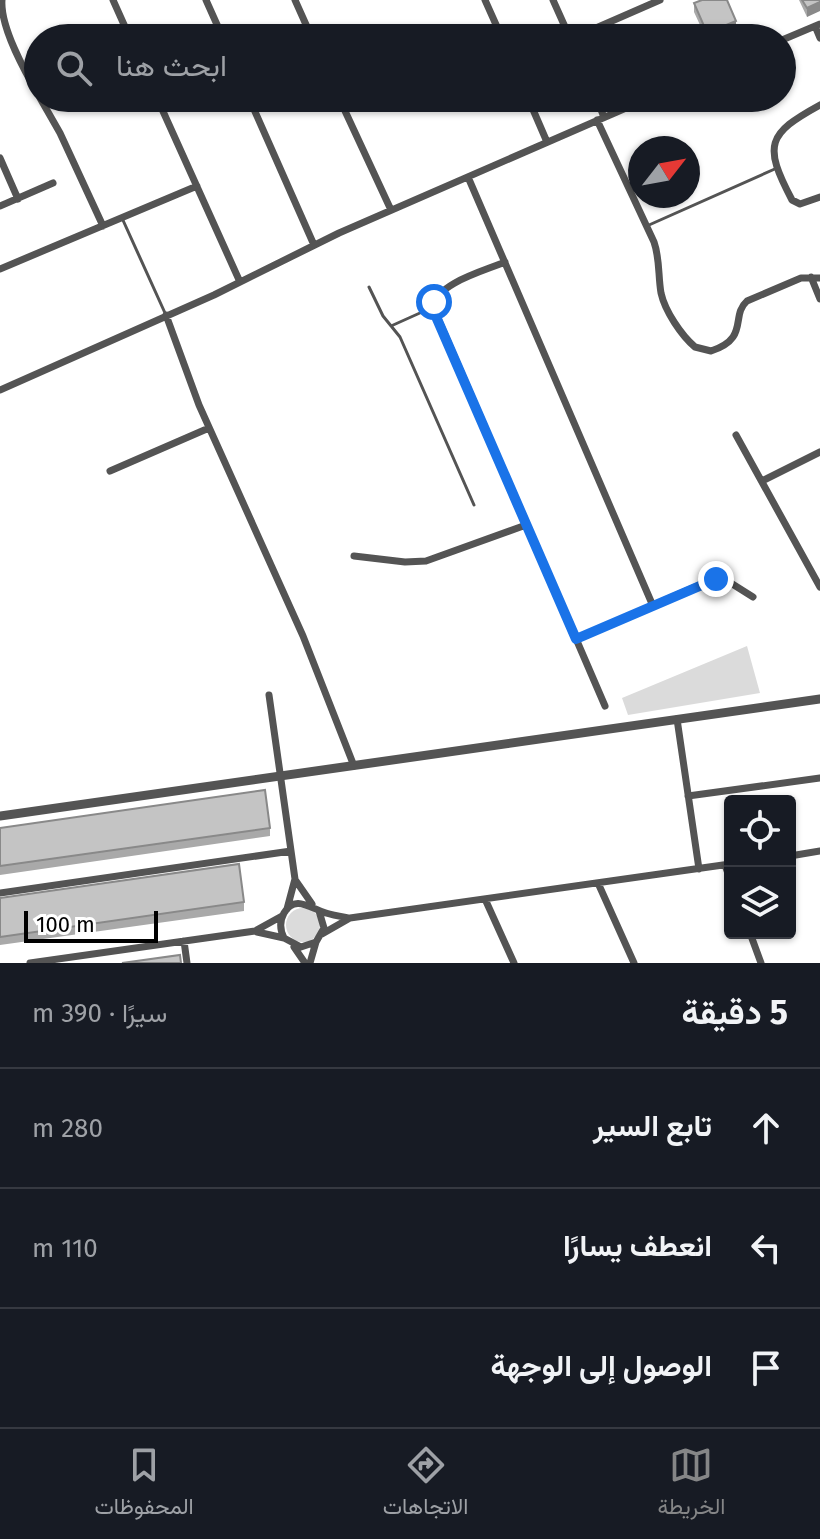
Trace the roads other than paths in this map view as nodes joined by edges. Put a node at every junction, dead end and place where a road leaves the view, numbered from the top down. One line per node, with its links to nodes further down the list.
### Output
1 (2, 0): 17 (street)
2 (113, 0): 8 (street)
3 (206, 0): 9 (street)
4 (295, 0): 10 (street)
5 (485, 0): 11 (street)
6 (553, 0): 12 (street)
7 (660, 0): 13 (street)
8 (124, 24)
9 (217, 24)
10 (306, 24)
11 (496, 24)
12 (564, 24)
13 (604, 24)
14 (817, 25): 15 (street); 16 (street)
15 (796, 34)
16 (820, 38)
17 (24, 67)
18 (820, 105): 29 (street)
19 (48, 112): 38 (street)
20 (163, 112): 32 (street)
21 (255, 112): 40 (street)
22 (346, 112): 36 (street)
23 (534, 112): 27 (street)
24 (599, 112): 26 (street)
25 (617, 112): 26 (street)
26 (601, 119): 27 (street); 39 (street)
27 (547, 142): 30 (street)
28 (0, 158): 34 (street)
29 (777, 168): 33 (street); 39 (lane)
30 (468, 177): 36 (street); 41 (street)
31 (53, 183): 34 (street)
32 (197, 186): 37 (street); 44 (street)
33 (820, 197)
34 (18, 199): 35 (street)
35 (0, 206)
36 (391, 210): 40 (street)
37 (122, 218): 38 (street); 48 (lane)
38 (103, 226): 42 (street)
39 (647, 226): 43 (street)
40 (314, 245): 44 (street)
41 (505, 262): 47 (street); 61 (street)
42 (0, 269)
43 (816, 278): 46 (street)
44 (240, 282): 48 (street)
45 (369, 287): 49 (lane)
46 (820, 299)
47 (433, 307): 49 (lane); 57 (street)
48 (166, 315): 50 (street); 51 (street)
49 (391, 326): 56 (lane)
50 (0, 390)
51 (209, 428): 54 (street); 67 (street)
52 (736, 435): 55 (street)
53 (820, 452): 55 (street)
54 (110, 471)
55 (762, 481): 59 (street)
56 (474, 505)
57 (526, 525): 58 (street); 62 (street)
58 (354, 556)
59 (820, 587)
60 (753, 597): 61 (street)
61 (653, 606): 62 (street)
62 (576, 639): 65 (street)
63 (269, 695): 68 (street)
64 (820, 699): 66 (street)
65 (605, 706)
66 (677, 719): 67 (street); 70 (street)
67 (354, 766): 68 (street)
68 (281, 776): 71 (street); 72 (street)
69 (820, 778): 70 (street)
70 (688, 796): 76 (street)
71 (0, 816)
72 (291, 851): 77 (street); 79 (street)
73 (820, 851): 74 (street)
74 (796, 855)
75 (724, 866): 76 (street)
76 (699, 869): 78 (street)
77 (295, 879): 81 (street); 82 (street)
78 (598, 883): 80 (street); 95 (street)
79 (0, 893)
80 (485, 899): 83 (street); 94 (street)
81 (316, 908): 82 (street); 83 (street); 85 (street)
82 (285, 912): 84 (street); 86 (street)
83 (350, 918): 85 (street)
84 (255, 931): 86 (street); 88 (street)
85 (322, 934): 89 (street)
86 (284, 938): 90 (street)
87 (752, 939): 96 (street)
88 (184, 941): 91 (street); 92 (street)
89 (316, 942): 90 (street); 93 (street)
90 (293, 945): 93 (street)
91 (30, 963)
92 (187, 963)
93 (307, 963)
94 (514, 963)
95 (634, 963)
96 (761, 963)

